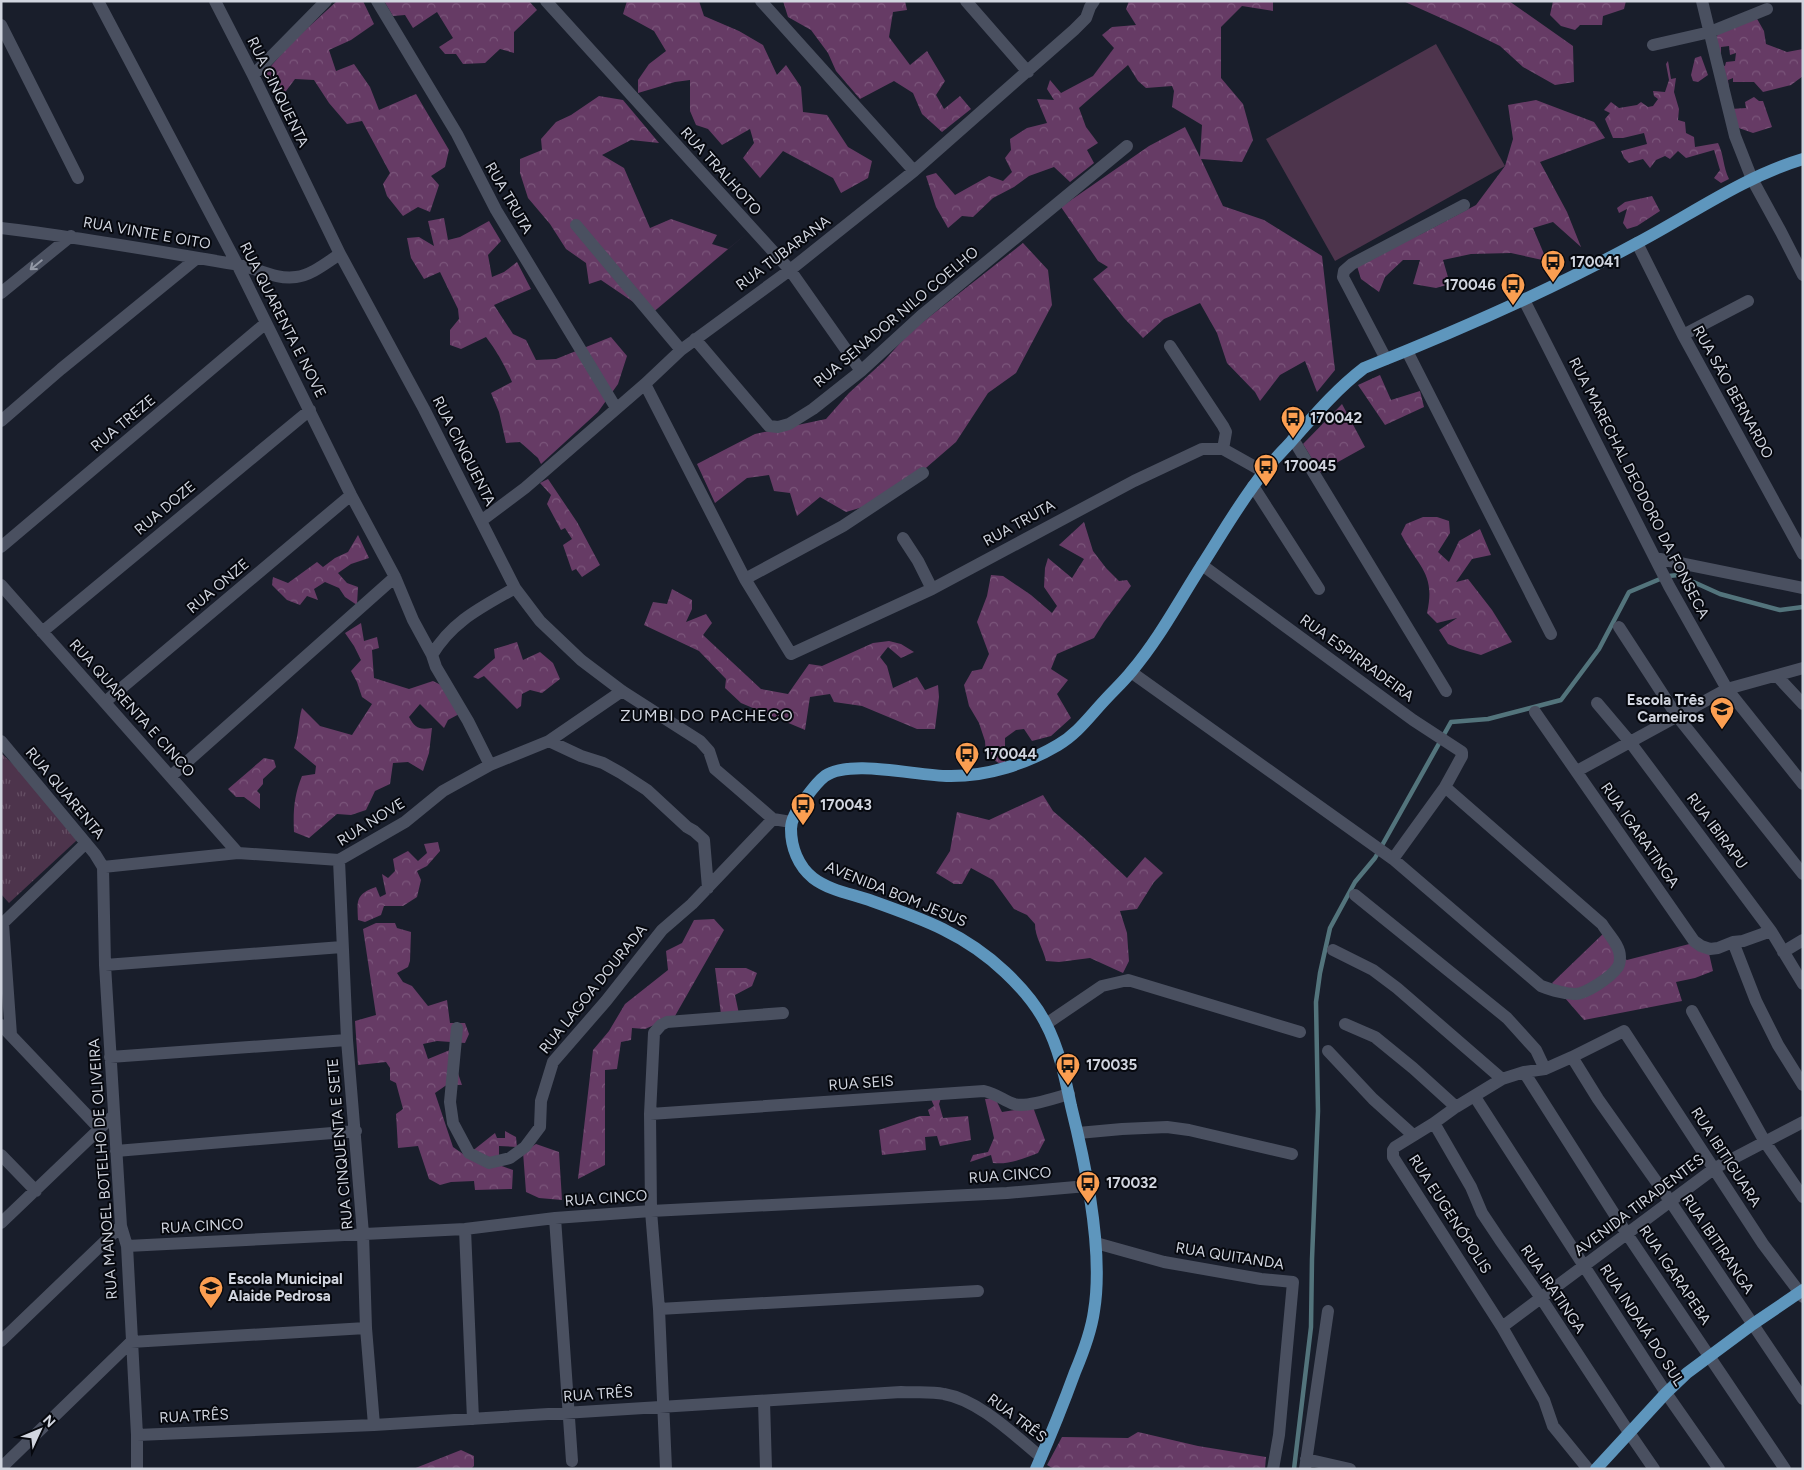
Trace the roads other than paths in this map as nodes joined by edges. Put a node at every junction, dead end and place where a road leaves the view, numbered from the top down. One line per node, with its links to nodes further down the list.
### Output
1 (98, 1): 28 (street, RUA QUARENTA E NOVE)
2 (214, 1): 15 (street, RUA CINQUENTA)
3 (326, 1): 15 (street)
4 (377, 1): 43 (street, RUA TRUTA)
5 (546, 1): 29 (street, RUA TRALHOTO)
6 (760, 1): 18 (street)
7 (966, 1): 14 (street)
8 (1094, 1): 14 (street, RUA TUBARANA)
9 (1702, 1): 12 (street)
10 (1766, 9): 12 (street)
11 (1, 25): 19 (street)
12 (1710, 32): 13 (street); 20 (street)
13 (1653, 44)
14 (1028, 72): 18 (street, RUA TUBARANA)
15 (253, 75): 26 (street, RUA CINQUENTA)
16 (1126, 146): 41 (street, RUA SENADOR NILO COELHO)
17 (1803, 158): 20 (main road)
18 (914, 171): 29 (street, RUA TUBARANA)
19 (78, 178)
20 (1752, 179): 25 (main road); 30 (street)
21 (1464, 205): 40 (street)
22 (576, 225): 38 (street)
23 (1, 228): 24 (street, RUA VINTE E OITO)
24 (71, 236): 27 (street, RUA VINTE E OITO); 31 (street, one-way to 31)
25 (1637, 243): 32 (main road); 35 (street, RUA SÃO BERNARDO)
26 (340, 254): 28 (street, RUA VINTE E OITO); 52 (street, RUA CINQUENTA)
27 (197, 258): 28 (street, RUA VINTE E OITO); 45 (street)
28 (237, 264): 34 (street, RUA QUARENTA E NOVE)
29 (790, 270): 36 (street, RUA TUBARANA); 41 (street, RUA TRALHOTO)
30 (1803, 275)
31 (1, 293)
32 (1524, 300): 39 (main road); 56 (street, RUA MARECHAL DEODORO DA FONSECA)
33 (1748, 301): 35 (street)
34 (266, 323): 44 (street, RUA QUARENTA E NOVE); 54 (street, RUA TREZE)
35 (1683, 335): 55 (street, RUA SÃO BERNARDO)
36 (695, 339): 38 (street, RUA TUBARANA); 41 (street, RUA SENADOR NILO COELHO)
37 (1170, 346): 47 (street)
38 (680, 350): 42 (street, RUA TUBARANA)
39 (1407, 351): 40 (main road); 67 (street)
40 (1386, 359): 46 (main road)
41 (861, 371)
42 (645, 384): 43 (street, RUA TUBARANA); 59 (street)
43 (616, 408): 52 (street, RUA TUBARANA)
44 (310, 410): 51 (street, RUA QUARENTA E NOVE); 66 (street, RUA DOZE)
45 (1, 422)
46 (1293, 439): 48 (main road); 74 (street)
47 (1223, 449): 48 (street); 63 (street, RUA TRUTA)
48 (1264, 472): 50 (main road)
49 (923, 474): 59 (street)
50 (1253, 486): 57 (main road); 64 (street)
51 (352, 495): 58 (street, RUA QUARENTA E NOVE); 75 (street, RUA ONZE)
52 (481, 521): 61 (street, RUA CINQUENTA)
53 (903, 538): 63 (street)
54 (1, 547)
55 (1803, 554)
56 (1655, 558): 62 (street); 72 (street, RUA MARECHAL DEODORO DA FONSECA)
57 (1202, 564): 70 (main road); 87 (street, RUA ESPIRRADEIRA)
58 (395, 577): 68 (street, RUA QUARENTA E NOVE); 85 (street)
59 (745, 579): 63 (street, RUA TRUTA)
60 (1, 585): 66 (street, RUA QUARENTA E CINCO)
61 (515, 588): 68 (street); 73 (street, RUA CINQUENTA)
62 (1803, 588)
63 (932, 589)
64 (1319, 589)
65 (1619, 627): 79 (street)
66 (42, 632): 75 (street, RUA QUARENTA E CINCO)
67 (1551, 634)
68 (432, 655): 83 (street, RUA QUARENTA E NOVE)
69 (1803, 668): 71 (street)
70 (1131, 672): 89 (main road); 92 (street)
71 (1777, 676): 72 (street); 77 (street)
72 (1727, 689): 79 (street); 86 (street, RUA MARECHAL DEODORO DA FONSECA)
73 (622, 690): 81 (street, RUA NOVE); 88 (street, RUA CINQUENTA)
74 (1446, 691)
75 (105, 702): 85 (street, RUA QUARENTA E CINCO)
76 (1597, 703): 82 (street, RUA IBIRAPU)
77 (1803, 704)
78 (1535, 712): 84 (street, RUA IGARATINGA)
79 (1677, 716): 82 (street); 95 (street)
80 (1, 741): 90 (street, RUA QUARENTA)
81 (549, 741): 83 (street, RUA NOVE); 96 (street)
82 (1630, 742): 84 (street); 99 (street, RUA IBIRAPU)
83 (490, 765): 93 (street, RUA NOVE)
84 (1576, 772): 101 (street, RUA IGARATINGA)
85 (171, 776): 91 (street, RUA QUARENTA E CINCO)
86 (1803, 784)
87 (1445, 787): 92 (street); 92 (street)
88 (773, 819): 89 (street); 96 (street, RUA LAGOA DOURADA)
89 (791, 822): 109 (main road, AVENIDA BOM JESUS)
90 (86, 843): 94 (street, RUA QUARENTA); 98 (street)
91 (238, 853): 93 (street, RUA NOVE); 94 (street, RUA NOVE)
92 (1389, 856)
93 (339, 860): 102 (street, RUA CINQUENTA E SETE)
94 (103, 867): 105 (street, RUA MANOEL BOTELHO DE OLIVEIRA)
95 (1803, 874)
96 (708, 888): 112 (street, RUA LAGOA DOURADA)
97 (1356, 896): 120 (street)
98 (2, 924): 115 (street)
99 (1770, 931): 101 (street, RUA IGARATINGA); 104 (street, RUA IBIRAPU)
100 (1803, 940): 104 (street)
101 (1734, 942): 123 (street)
102 (342, 947): 105 (street); 116 (street, RUA CINQUENTA E SETE)
103 (1332, 950): 122 (street)
104 (1783, 952): 106 (street, RUA IBIRAPU)
105 (105, 965): 118 (street, RUA MANOEL BOTELHO DE OLIVEIRA)
106 (1803, 984)
107 (1692, 1011): 135 (street)
108 (783, 1013): 127 (street)
109 (1046, 1024): 113 (street); 124 (main road, AVENIDA BOM JESUS)
110 (1345, 1024): 126 (street)
111 (1, 1025): 115 (street)
112 (457, 1028)
113 (1300, 1032)
114 (1625, 1032): 119 (street, RUA EUGENÓPOLIS); 139 (street, RUA IBITIGUARA)
115 (11, 1035): 131 (street)
116 (348, 1040): 118 (street); 132 (street, RUA CINQUENTA E SETE)
117 (1328, 1050): 134 (street)
118 (110, 1057): 128 (street, RUA MANOEL BOTELHO DE OLIVEIRA)
119 (1572, 1058): 120 (street, RUA EUGENÓPOLIS); 143 (street, RUA IBITIRANGA)
120 (1545, 1069): 121 (street, RUA EUGENÓPOLIS)
121 (1524, 1072): 122 (street, RUA EUGENÓPOLIS); 150 (street, RUA IGARAPEBA)
122 (1502, 1079): 125 (street, RUA EUGENÓPOLIS)
123 (1803, 1086)
124 (1069, 1094): 127 (street, RUA SEIS); 133 (main road, AVENIDA BOM JESUS)
125 (1475, 1097): 126 (street, RUA EUGENÓPOLIS); 153 (street, RUA INDAIÁ DO SUL)
126 (1456, 1107): 130 (street, RUA EUGENÓPOLIS)
127 (650, 1114): 144 (street)
128 (114, 1115): 131 (street); 136 (street, RUA MANOEL BOTELHO DE OLIVEIRA)
129 (1803, 1122): 135 (street, AVENIDA TIRADENTES)
130 (1434, 1123): 134 (street, RUA EUGENÓPOLIS); 156 (street, RUA IRATINGA)
131 (99, 1128): 141 (street)
132 (356, 1132): 136 (street); 149 (street, RUA CINQUENTA E SETE)
133 (1078, 1134): 138 (street); 140 (main road, AVENIDA BOM JESUS)
134 (1413, 1135): 160 (street, RUA EUGENÓPOLIS)
135 (1765, 1142): 139 (street, AVENIDA TIRADENTES); 142 (street)
136 (116, 1151): 147 (street, RUA MANOEL BOTELHO DE OLIVEIRA)
137 (1, 1154): 141 (street)
138 (1292, 1154)
139 (1715, 1168): 143 (street, AVENIDA TIRADENTES); 155 (street, RUA IBITIGUARA)
140 (1087, 1186): 144 (street, RUA CINCO); 151 (main road, AVENIDA BOM JESUS)
141 (36, 1191): 146 (street)
142 (1803, 1197)
143 (1670, 1201): 150 (street, AVENIDA TIRADENTES); 159 (street, RUA IBITIRANGA)
144 (651, 1211): 145 (street, RUA CINCO); 157 (street)
145 (555, 1218): 148 (street, RUA CINCO); 169 (street)
146 (1, 1223)
147 (121, 1226): 152 (street, RUA MANOEL BOTELHO DE OLIVEIRA); 162 (street)
148 (465, 1229): 149 (street, RUA CINCO); 170 (street)
149 (363, 1234): 152 (street, RUA CINCO); 161 (street, RUA CINQUENTA E SETE)
150 (1627, 1234): 153 (street, AVENIDA TIRADENTES); 164 (street, RUA IGARAPEBA)
151 (1096, 1243): 175 (main road, AVENIDA BOM JESUS); 181 (street, RUA QUITANDA)
152 (127, 1246): 163 (street, RUA MANOEL BOTELHO DE OLIVEIRA)
153 (1584, 1266): 156 (street, AVENIDA TIRADENTES); 165 (street, RUA INDAIÁ DO SUL)
154 (978, 1291): 157 (street)
155 (1802, 1293): 159 (main road)
156 (1541, 1298): 160 (street, AVENIDA TIRADENTES); 172 (street, RUA IRATINGA)
157 (659, 1309): 168 (street)
158 (1328, 1311): 176 (street)
159 (1753, 1324): 164 (main road); 166 (street, RUA IBITIRANGA)
160 (1502, 1327): 183 (street, RUA EUGENÓPOLIS)
161 (366, 1328): 163 (street); 171 (street, RUA CINQUENTA E SETE)
162 (1, 1341)
163 (131, 1342): 173 (street, RUA MANOEL BOTELHO DE OLIVEIRA); 177 (street)
164 (1710, 1356): 165 (main road); 187 (street, RUA IGARAPEBA)
165 (1666, 1393): 172 (main road); 186 (street, RUA INDAIÁ DO SUL)
166 (1803, 1399)
167 (764, 1401): 168 (street, RUA TRÊS); 175 (street, RUA TRÊS); 180 (street)
168 (663, 1406): 169 (street, RUA TRÊS); 179 (street)
169 (568, 1412): 170 (street, RUA TRÊS); 174 (street)
170 (473, 1419): 171 (street, RUA TRÊS)
171 (374, 1425): 173 (street, RUA TRÊS)
172 (1630, 1434): 184 (main road); 185 (street, RUA IRATINGA)
173 (137, 1435): 178 (street, RUA MANOEL BOTELHO DE OLIVEIRA)
174 (572, 1461)
175 (1038, 1463)
176 (1305, 1464): 182 (street)
177 (1, 1468)
178 (137, 1469)
179 (666, 1469)
180 (766, 1469)
181 (1273, 1469)
182 (1350, 1469)
183 (1588, 1469)
184 (1596, 1469)
185 (1654, 1469)
186 (1719, 1469)
187 (1785, 1469)

